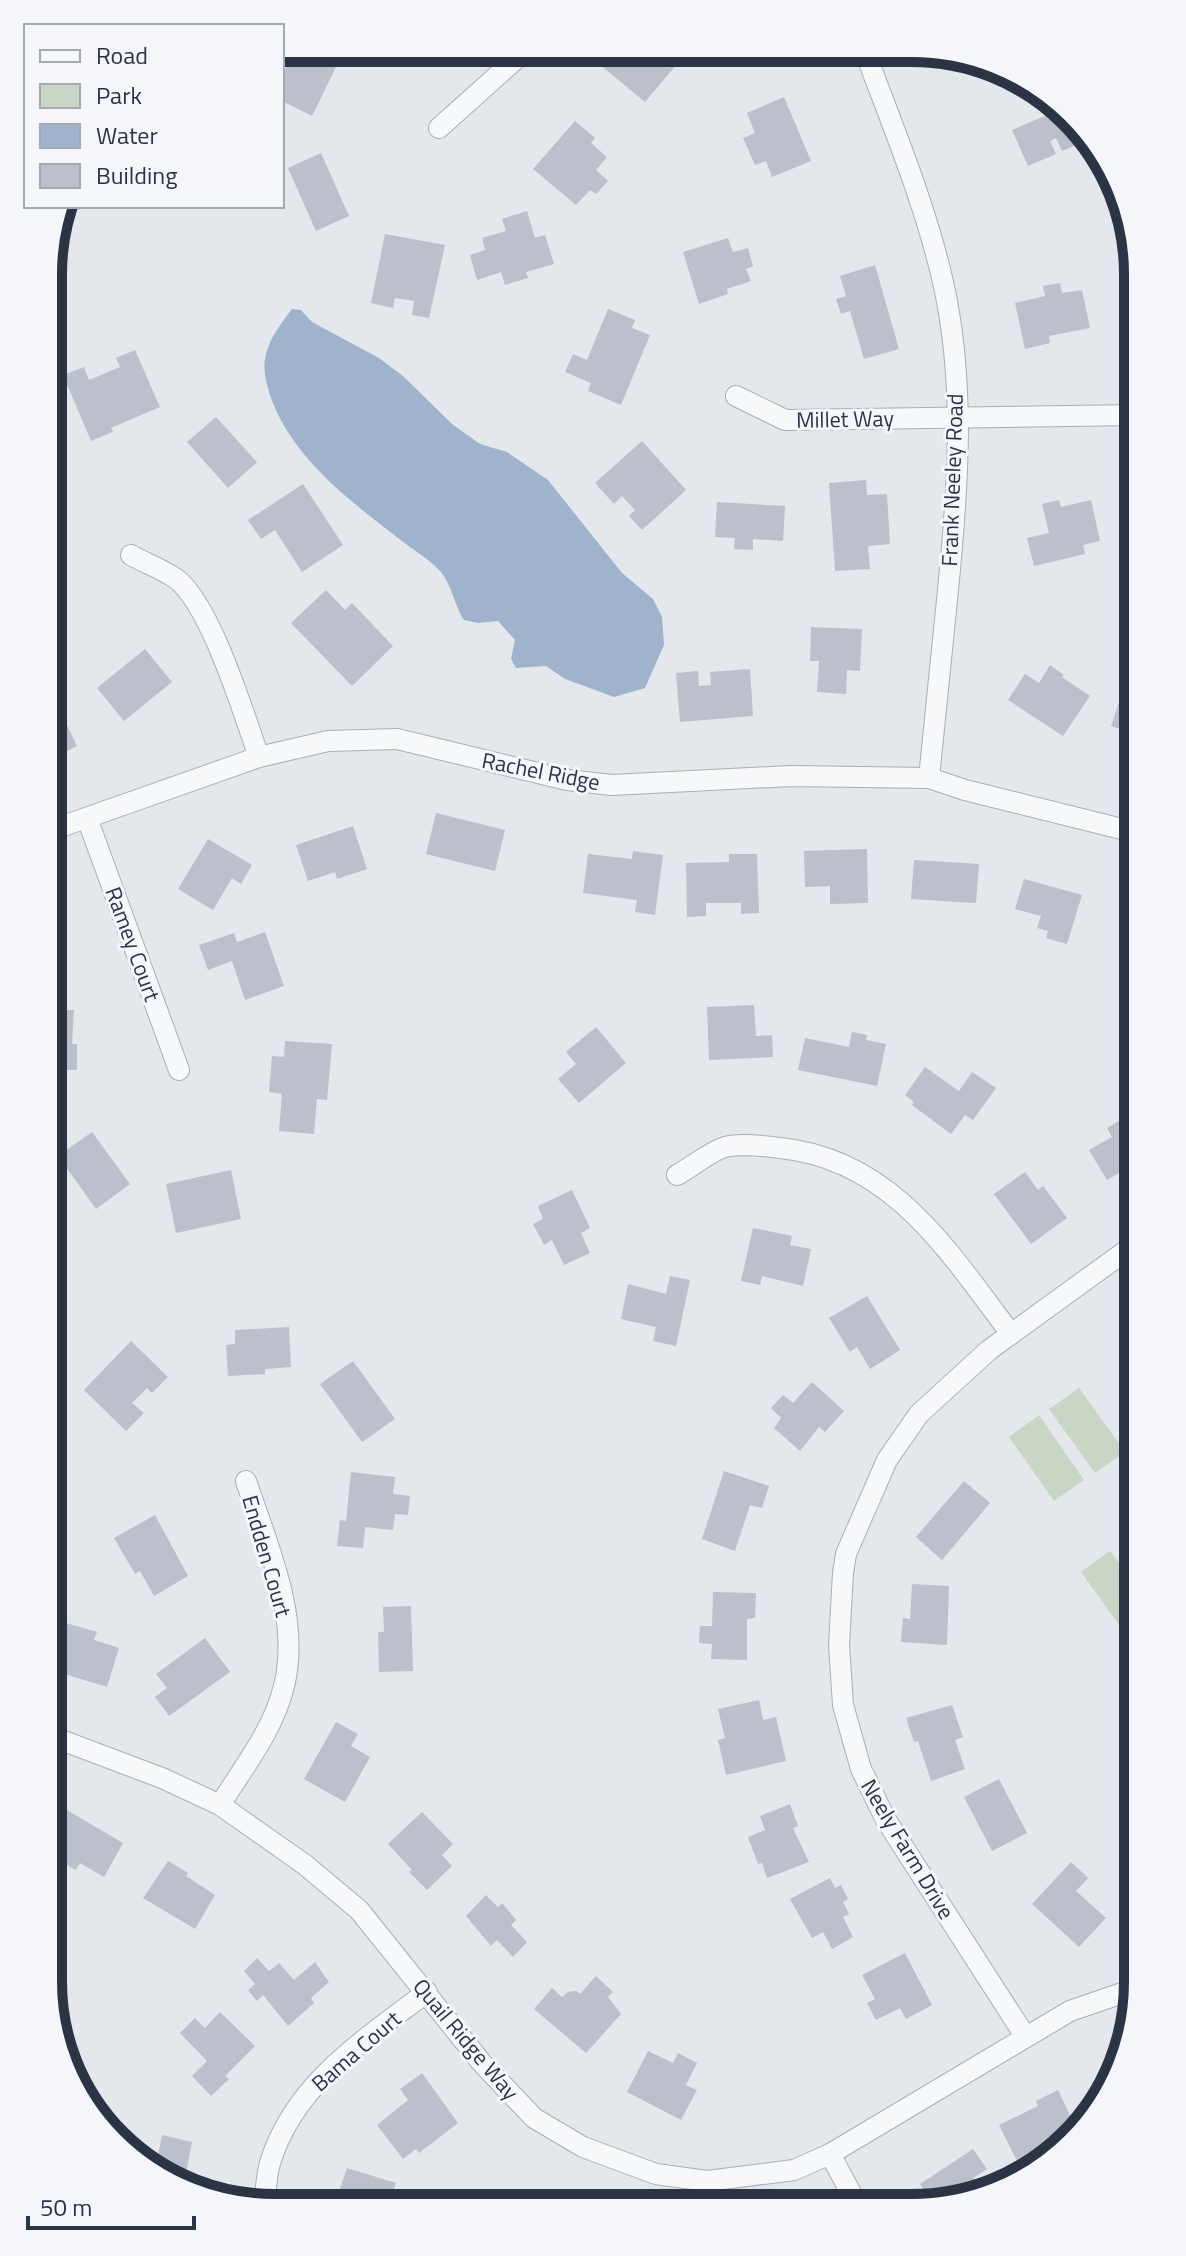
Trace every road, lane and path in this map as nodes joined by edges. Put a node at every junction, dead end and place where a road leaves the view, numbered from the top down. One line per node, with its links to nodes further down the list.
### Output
1 (513, 62): 3 (street)
2 (869, 62): 6 (street, Frank Neeley Road)
3 (439, 128)
4 (736, 396): 6 (street, Millet Way)
5 (1124, 415): 6 (street, Millet Way)
6 (959, 416): 9 (street, Frank Neeley Road)
7 (131, 555): 8 (street)
8 (259, 757): 9 (street, Rachel Ridge); 10 (street, Rachel Ridge)
9 (929, 778): 12 (street, Rachel Ridge)
10 (87, 818): 11 (street, Rachel Ridge); 13 (street, Ramey Court)
11 (62, 827)
12 (1124, 830)
13 (179, 1070)
14 (677, 1175): 16 (street)
15 (1124, 1252): 16 (street, Neely Farm Drive)
16 (1011, 1334): 22 (street, Neely Farm Drive)
17 (246, 1481): 19 (street, Endden Court)
18 (62, 1740): 19 (street, Quail Ridge Way)
19 (220, 1805): 20 (street, Quail Ridge Way)
20 (427, 1992): 23 (street, Quail Ridge Way); 24 (street, Bama Court)
21 (1124, 1992): 22 (street, Quail Ridge Way)
22 (1025, 2036): 23 (street, Quail Ridge Way)
23 (830, 2154): 25 (street)
24 (266, 2193)
25 (851, 2194)

